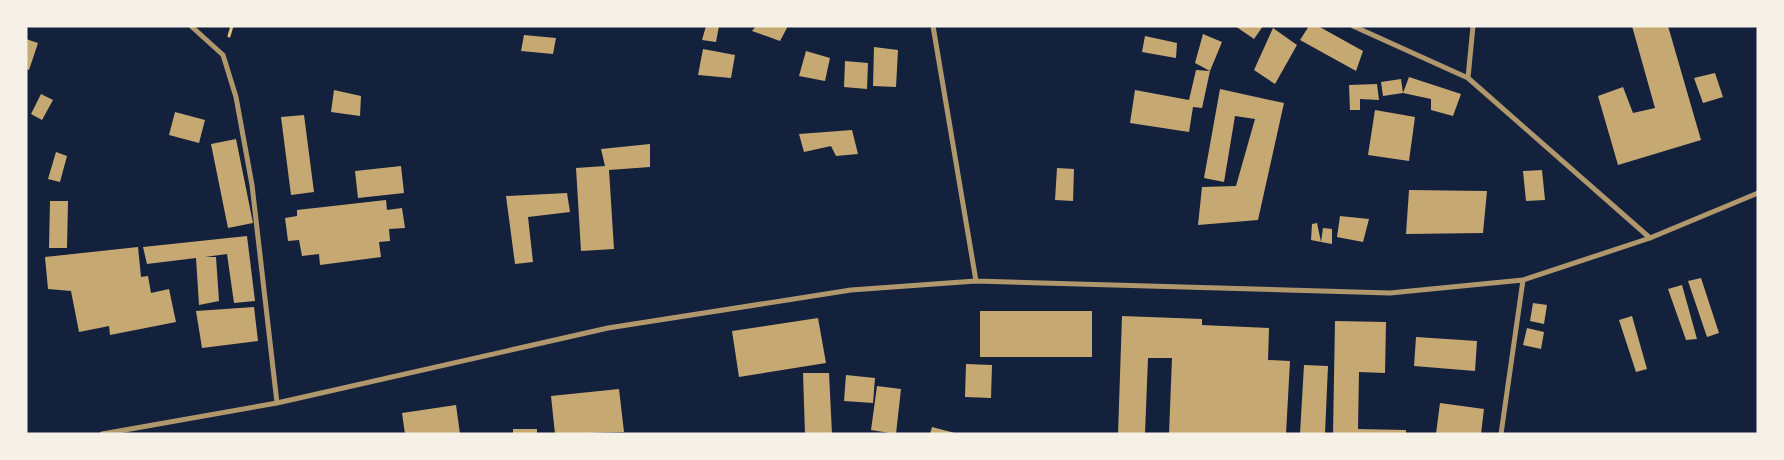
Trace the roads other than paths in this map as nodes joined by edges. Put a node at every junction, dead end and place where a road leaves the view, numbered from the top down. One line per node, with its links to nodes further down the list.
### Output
1 (191, 26): 10 (street)
2 (933, 26): 9 (street)
3 (1353, 26): 5 (street)
4 (1473, 26): 5 (street)
5 (1468, 78): 7 (street)
6 (1758, 194): 7 (street)
7 (1650, 238): 8 (street)
8 (1523, 280): 9 (street); 12 (street)
9 (976, 281): 10 (street)
10 (276, 403): 11 (street)
11 (102, 434)
12 (1501, 434)

